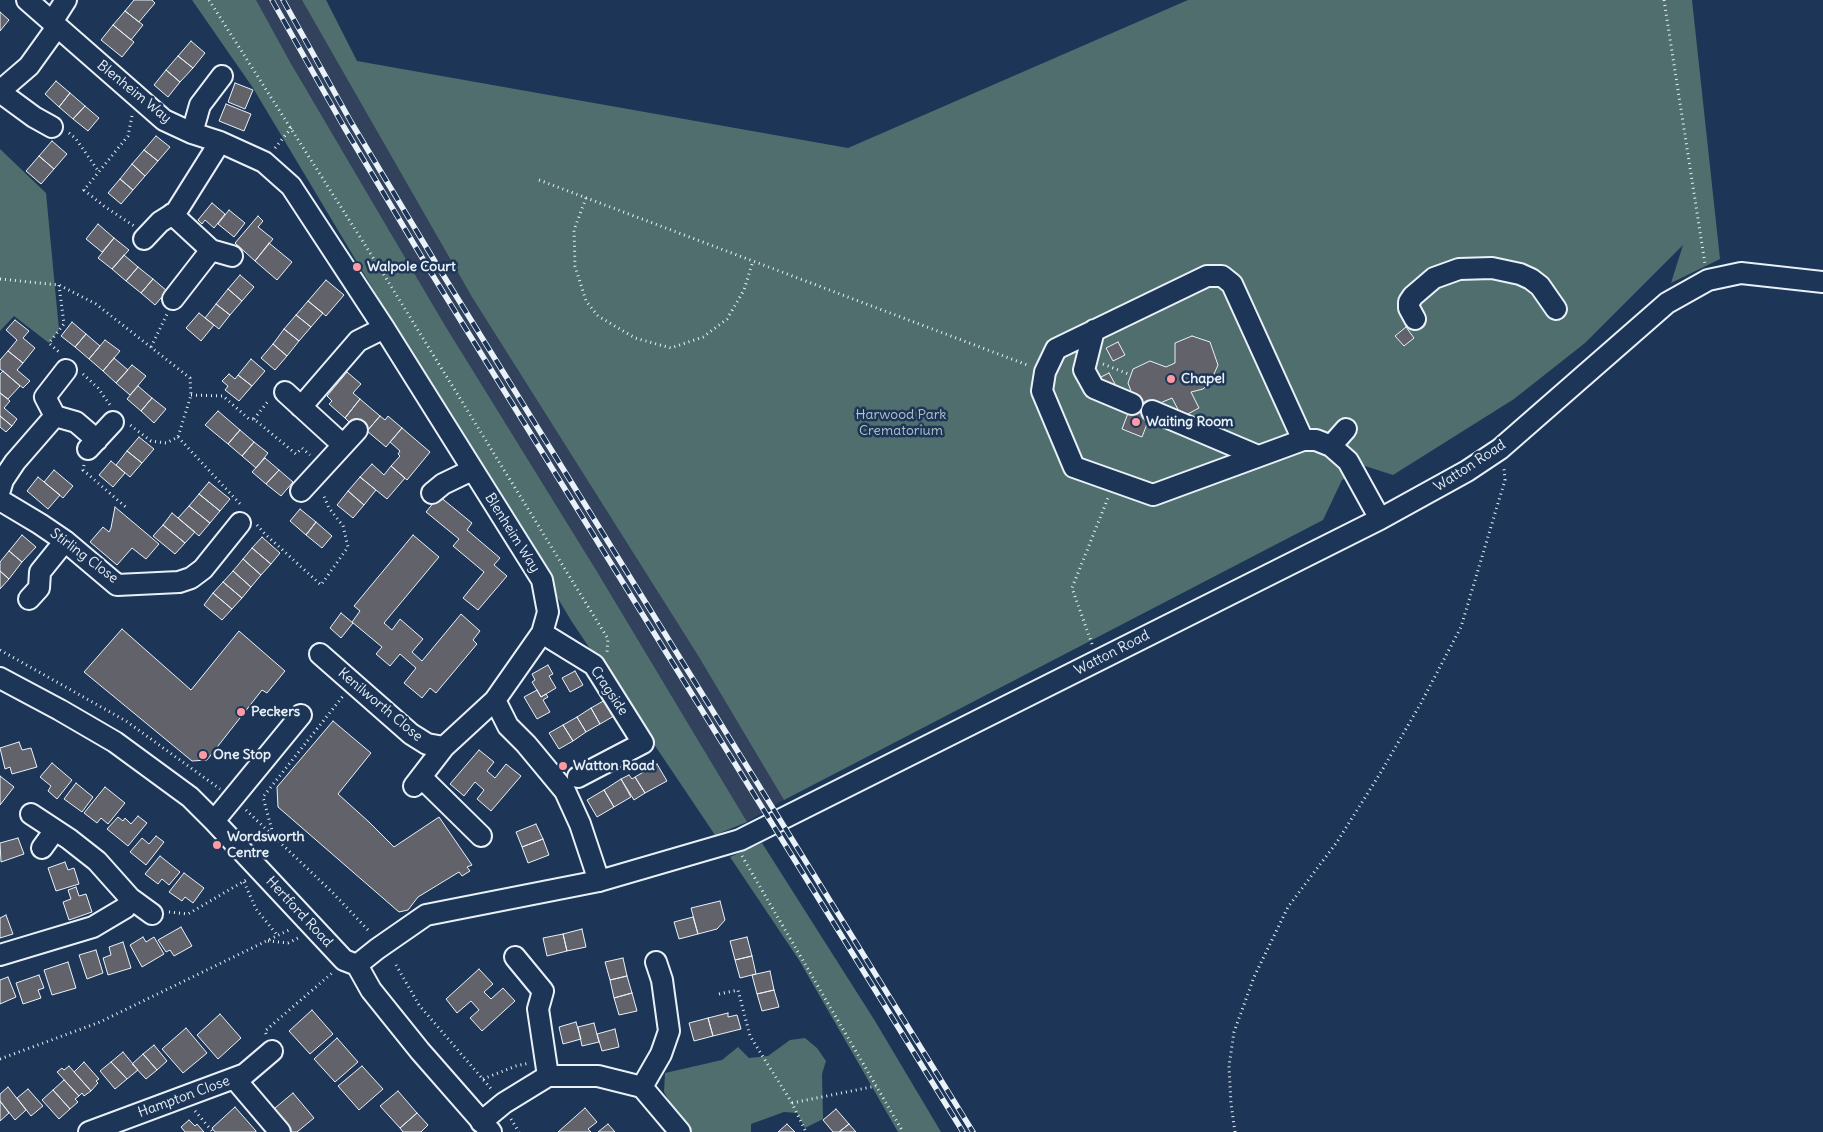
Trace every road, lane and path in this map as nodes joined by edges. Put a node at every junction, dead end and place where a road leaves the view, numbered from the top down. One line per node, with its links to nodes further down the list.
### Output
1 (27, 0): 5 (street, Blenheim Way)
2 (66, 0): 5 (street)
3 (209, 0): 10 (path)
4 (1664, 0): 23 (path)
5 (54, 24): 7 (street); 8 (street, Blenheim Way)
6 (222, 76): 11 (street)
7 (0, 92): 9 (street)
8 (143, 102): 11 (street, Blenheim Way); 14 (path)
9 (52, 127): 14 (path)
10 (292, 127): 13 (path); 67 (path)
11 (192, 133): 12 (street, Blenheim Way)
12 (220, 142): 13 (street, Blenheim Way); 17 (street)
13 (264, 162): 29 (street, Blenheim Way)
14 (99, 172): 18 (path)
15 (539, 180): 16 (path)
16 (586, 198): 21 (path); 21 (path)
17 (172, 214): 18 (street); 19 (street)
18 (145, 237)
19 (210, 250): 20 (street); 26 (street)
20 (232, 256)
21 (753, 261): 34 (path)
22 (0, 279): 25 (path)
23 (1708, 280): 24 (street, Watton Road); 49 (street, Watton Road)
24 (1823, 282)
25 (59, 285): 31 (path); 33 (path)
26 (173, 299): 31 (path)
27 (1556, 308): 28 (street)
28 (1415, 319)
29 (384, 328): 39 (street); 51 (street, Blenheim Way)
30 (1094, 330): 32 (street); 34 (street); 45 (street)
31 (151, 347): 37 (path)
32 (1087, 357): 35 (path); 38 (street)
33 (69, 365): 41 (street); 42 (path)
34 (1044, 372): 53 (street)
35 (1131, 375)
36 (285, 392): 39 (street)
37 (191, 395): 42 (path); 52 (path)
38 (1132, 404)
39 (301, 407): 47 (street)
40 (1152, 411): 50 (street)
41 (55, 416): 46 (street); 54 (street)
42 (117, 417): 46 (street)
43 (1346, 429): 48 (street)
44 (357, 430): 47 (street)
45 (1303, 440): 48 (street); 50 (street)
46 (93, 445): 57 (path)
47 (343, 445): 52 (street)
48 (1331, 446): 58 (street)
49 (1500, 448): 58 (street, Watton Road); 114 (path)
50 (1258, 456): 53 (street)
51 (472, 470): 55 (street); 63 (street, Blenheim Way)
52 (312, 479): 61 (path)
53 (1115, 482): 65 (path)
54 (0, 490)
55 (432, 493)
56 (0, 500): 60 (street, Stirling Close)
57 (128, 509)
58 (1380, 519): 65 (street, Watton Road)
59 (240, 523): 60 (street, Stirling Close)
60 (65, 541): 62 (street)
61 (321, 585)
62 (29, 600)
63 (542, 633): 67 (street, Cragside); 69 (street, Blenheim Way)
64 (320, 654): 68 (street, Kenilworth Close)
65 (1098, 660): 80 (street, Watton Road)
66 (0, 678): 74 (street, Hertford Road)
67 (604, 680): 72 (street, Cragside)
68 (352, 683): 71 (street, Kenilworth Close); 86 (path)
69 (495, 700): 71 (street); 80 (street)
70 (301, 715): 74 (street)
71 (444, 748): 76 (street)
72 (578, 777)
73 (31, 814): 75 (street)
74 (214, 820): 78 (street, Hertford Road)
75 (55, 830): 77 (street); 82 (street)
76 (481, 836)
77 (42, 848)
78 (260, 870): 81 (path); 85 (street, Hertford Road)
79 (752, 872): 102 (path)
80 (599, 881): 94 (street, Watton Road)
81 (244, 882): 83 (path); 88 (path)
82 (130, 898): 83 (street); 91 (street)
83 (152, 914)
84 (291, 929): 87 (path)
85 (315, 930): 90 (path); 94 (street, Hertford Road)
86 (369, 930)
87 (285, 932): 88 (path); 90 (path)
88 (279, 936): 89 (path)
89 (268, 941): 90 (path); 98 (path)
90 (277, 942)
91 (0, 955)
92 (515, 957): 99 (street)
93 (656, 962): 103 (street)
94 (351, 963): 97 (path); 107 (street, Hertford Road)
95 (396, 965): 101 (path)
96 (719, 994): 106 (path)
97 (272, 1052): 100 (street, Hampton Close)
98 (0, 1058)
99 (547, 1069): 101 (path); 103 (street); 105 (street)
100 (235, 1079): 104 (street, Hampton Close); 110 (street)
101 (483, 1079): 105 (path)
102 (876, 1086): 106 (path); 113 (path)
103 (642, 1087): 111 (street)
104 (183, 1098): 108 (street, Hampton Close); 109 (path)
105 (504, 1103): 107 (street)
106 (792, 1103): 112 (path)
107 (486, 1127)
108 (89, 1132)
109 (213, 1132)
110 (280, 1132)
111 (680, 1132)
112 (806, 1132)
113 (903, 1132)
114 (1235, 1132)

